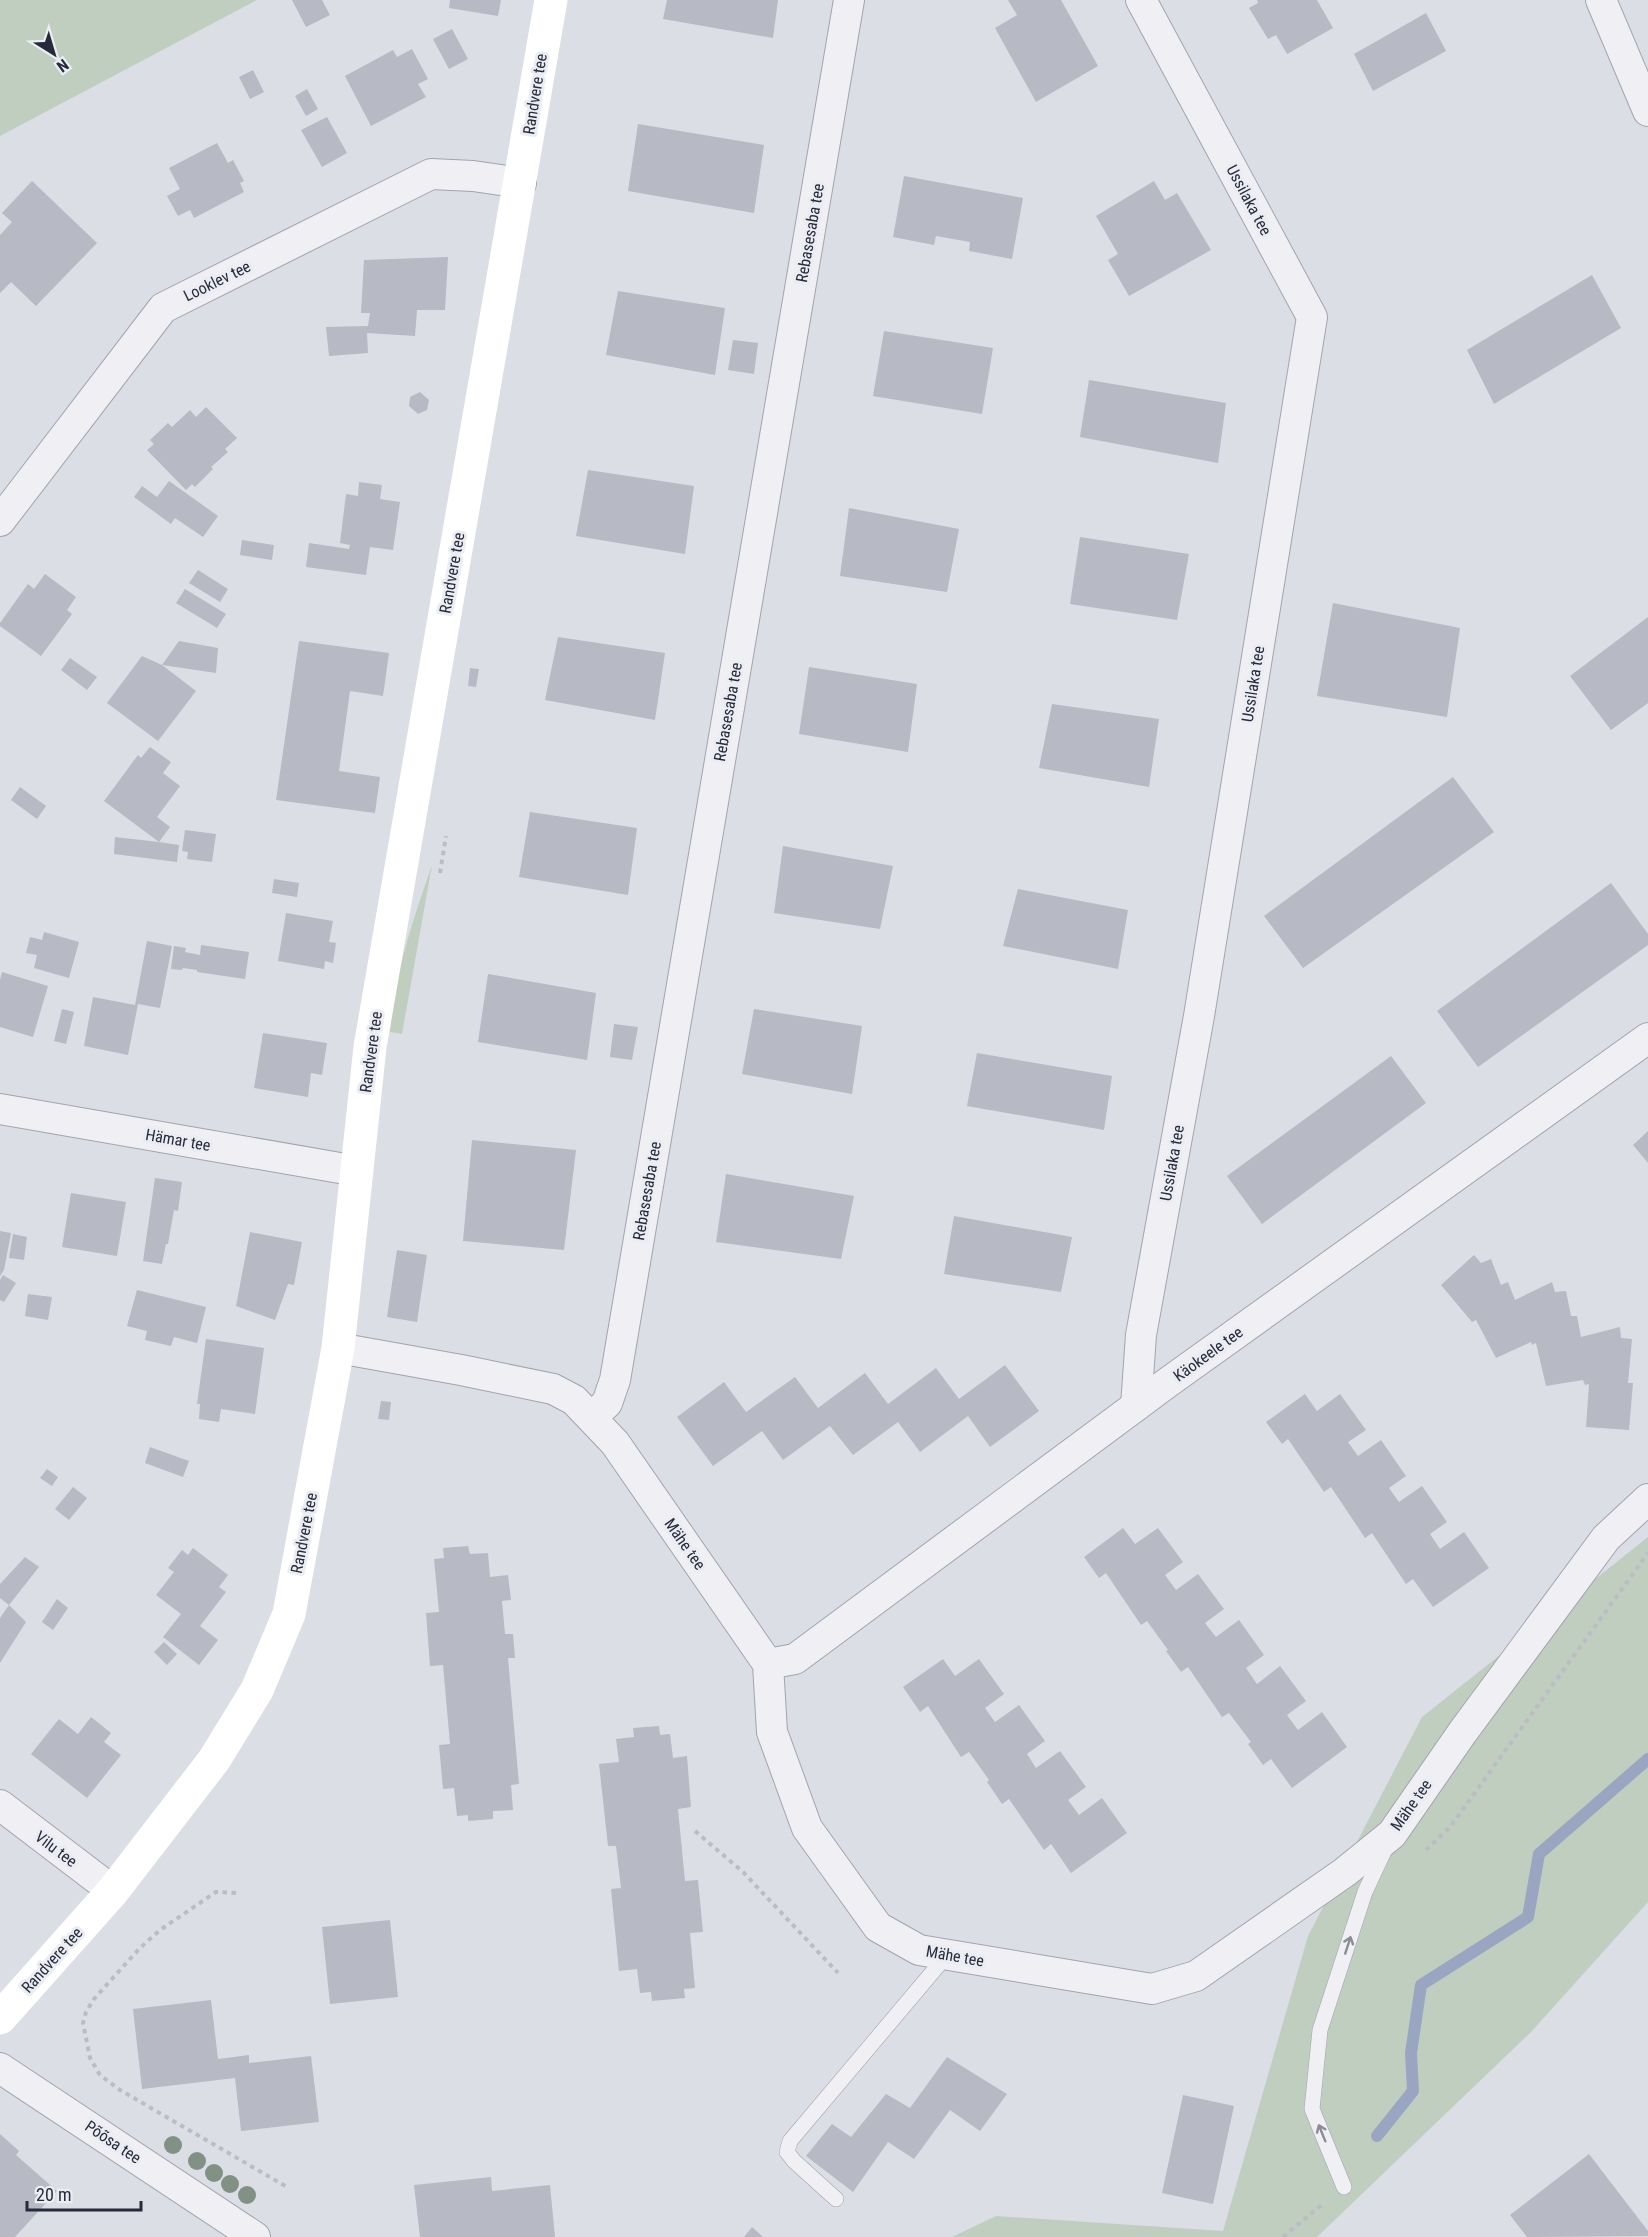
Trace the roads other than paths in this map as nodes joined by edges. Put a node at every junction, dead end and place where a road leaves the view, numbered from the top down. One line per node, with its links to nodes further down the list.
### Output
1 (551, 0): 6 (main road, Randvere tee)
2 (849, 0): 13 (street, Rebasesaba tee)
3 (1141, 0): 12 (street, Ussilaka tee)
4 (1602, 0): 5 (street)
5 (1648, 111)
6 (521, 183): 7 (street, Looklev tee); 10 (main road, Randvere tee)
7 (0, 521)
8 (1648, 1038): 12 (street, Käokeele tee)
9 (0, 1108): 10 (street, Hämar tee)
10 (357, 1171): 11 (main road, Randvere tee)
11 (338, 1348): 13 (street, Mähe tee); 18 (main road, Randvere tee)
12 (1136, 1406): 15 (street, Käokeele tee)
13 (592, 1417): 15 (street, Mähe tee)
14 (1648, 1499): 17 (street, Mähe tee)
15 (768, 1664): 19 (street, Mähe tee)
16 (0, 1805): 18 (street, Vilu tee)
17 (1392, 1834): 19 (street, Mähe tee); 22 (lane, one-way to 17)
18 (113, 1891): 20 (main road, Randvere tee)
19 (947, 1955): 23 (lane)
20 (0, 2018)
21 (0, 2068): 24 (street, Põõsa tee)
22 (1344, 2187)
23 (836, 2199)
24 (255, 2237)

